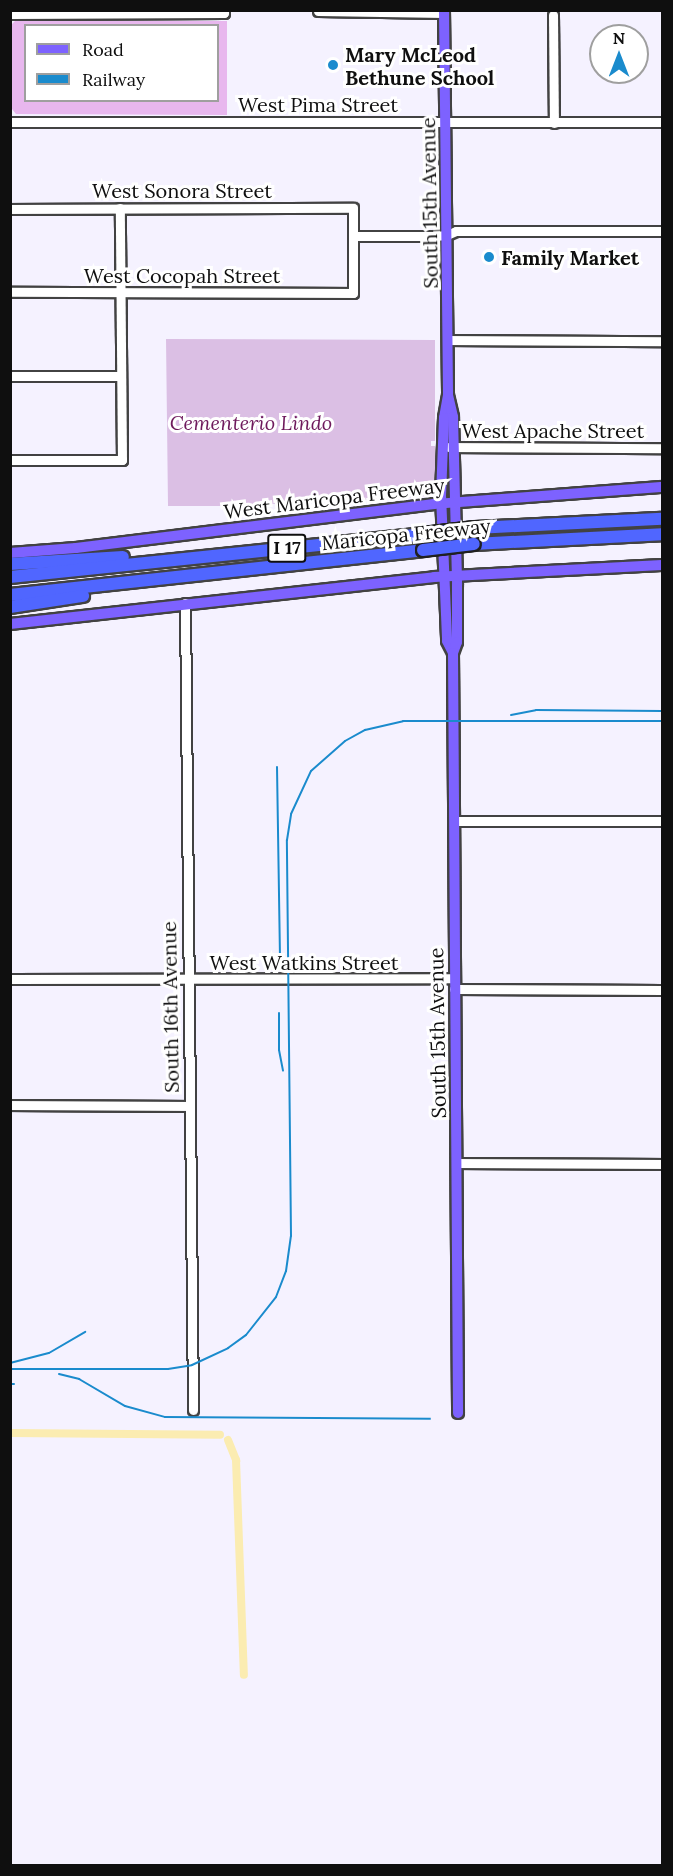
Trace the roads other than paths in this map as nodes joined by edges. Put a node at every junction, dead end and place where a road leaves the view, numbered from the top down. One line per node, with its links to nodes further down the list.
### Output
1 (318, 11): 3 (street)
2 (224, 12): 4 (street)
3 (444, 12): 8 (main road, South 15th Avenue)
4 (10, 14)
5 (553, 15): 9 (street)
6 (10, 122): 8 (street, West Pima Street)
7 (663, 122): 9 (street, West Pima Street)
8 (446, 123): 9 (street, West Pima Street); 13 (main road, South 15th Avenue)
9 (554, 123)
10 (10, 208): 11 (street, West Sonora Street)
11 (120, 208): 14 (street, West Sonora Street); 15 (street)
12 (663, 231): 13 (street)
13 (447, 235): 14 (street); 17 (main road, South 15th Avenue)
14 (353, 237): 15 (street, West Cocopah Street)
15 (120, 291): 16 (street, West Cocopah Street); 20 (street)
16 (10, 292)
17 (448, 340): 18 (street); 21 (main road, South 15th Avenue)
18 (663, 341)
19 (10, 376): 20 (street)
20 (121, 376): 23 (street)
21 (449, 447): 22 (street, West Apache Street); 25 (main road, South 15th Avenue); 26 (main road, South 15th Avenue)
22 (663, 448)
23 (10, 460)
24 (663, 487): 25 (main road, West Maricopa Freeway)
25 (456, 501): 26 (main road, West Maricopa Freeway); 35 (main road, South 15th Avenue)
26 (441, 503): 29 (main road, West Maricopa Freeway); 34 (main road, South 15th Avenue)
27 (663, 519): 30 (highway, Maricopa Freeway / I 17, bridge)
28 (663, 534): 36 (highway, Maricopa Freeway / I 17, bridge)
29 (10, 553)
30 (150, 562): 31 (highway); 33 (highway, Maricopa Freeway / I 17)
31 (10, 564)
32 (663, 565): 35 (main road)
33 (10, 577)
34 (444, 577): 35 (main road); 38 (main road); 41 (main road, South 15th Avenue)
35 (457, 577): 41 (main road, South 15th Avenue)
36 (131, 583): 37 (highway, Maricopa Freeway / I 17); 39 (highway)
37 (10, 595)
38 (185, 603): 40 (main road); 45 (street, South 16th Avenue)
39 (10, 607)
40 (10, 624)
41 (453, 653): 42 (main road, South 15th Avenue)
42 (454, 820): 43 (street); 46 (main road, South 15th Avenue)
43 (663, 821)
44 (10, 979): 45 (street, West Watkins Street)
45 (188, 981): 46 (street, West Watkins Street); 49 (street, South 16th Avenue)
46 (454, 984): 47 (street, West Watkins Street); 50 (main road, South 15th Avenue)
47 (663, 990)
48 (10, 1105): 49 (street)
49 (189, 1106): 52 (street, South 16th Avenue)
50 (457, 1162): 51 (street); 53 (main road, South 15th Avenue)
51 (663, 1164)
52 (193, 1410)
53 (459, 1413)

